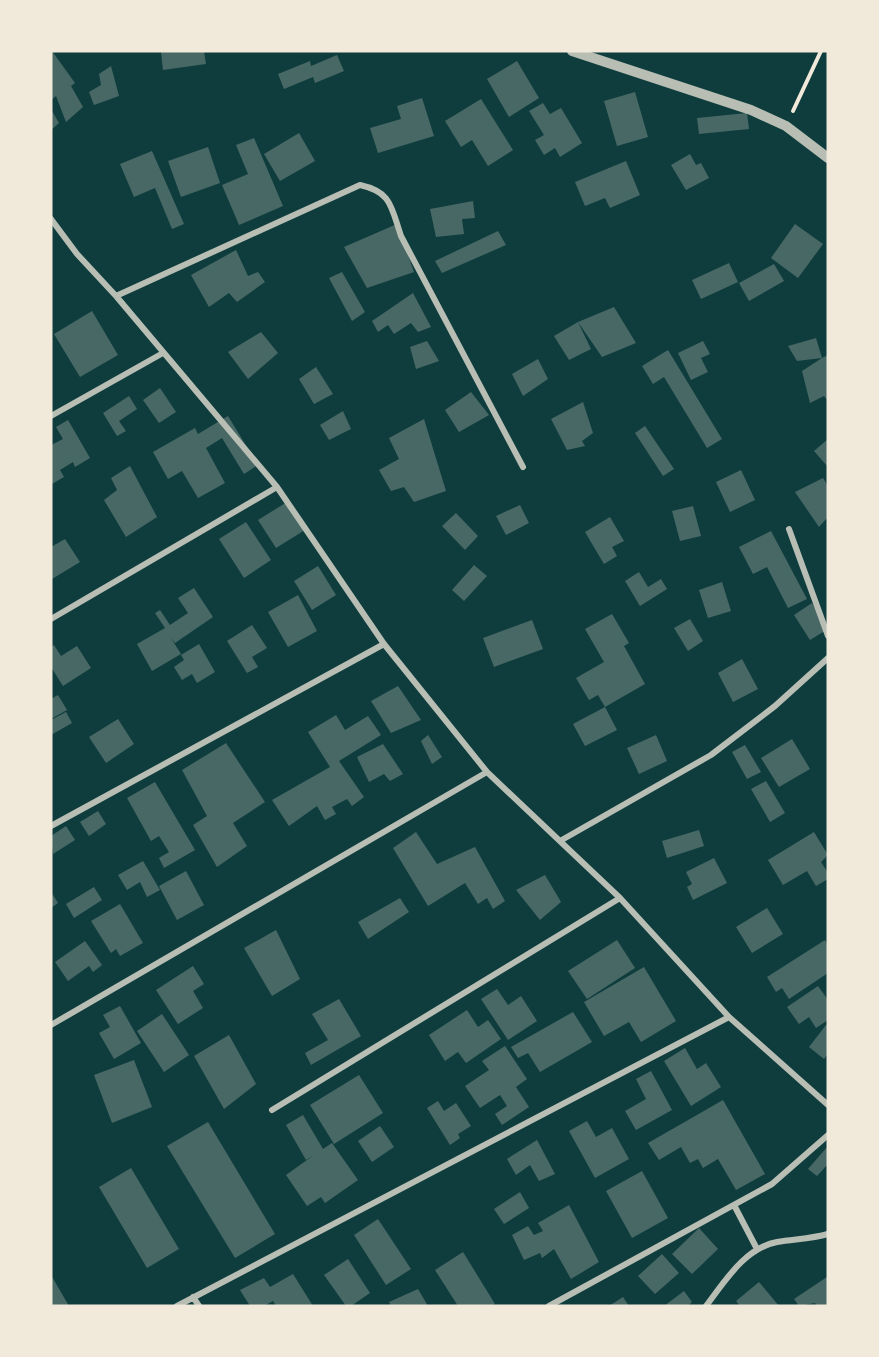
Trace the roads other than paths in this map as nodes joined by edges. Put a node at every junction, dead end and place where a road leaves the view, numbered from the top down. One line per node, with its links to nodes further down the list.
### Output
1 (572, 51): 2 (street)
2 (828, 158)
3 (51, 219): 4 (street)
4 (54, 230): 5 (street)
5 (116, 296): 6 (street); 8 (street)
6 (163, 353): 7 (street); 9 (street)
7 (51, 417)
8 (523, 467)
9 (277, 487): 11 (street); 13 (street)
10 (789, 529): 12 (street)
11 (51, 619)
12 (828, 636)
13 (384, 644): 15 (street); 16 (street)
14 (828, 658): 17 (street)
15 (487, 772): 17 (street); 20 (street)
16 (51, 826)
17 (561, 841): 18 (street)
18 (620, 898): 19 (street); 22 (street)
19 (729, 1017): 21 (street); 27 (street)
20 (51, 1025)
21 (828, 1105)
22 (272, 1110)
23 (828, 1136): 24 (street)
24 (734, 1205): 26 (street); 30 (street)
25 (828, 1234): 26 (street)
26 (757, 1249): 31 (street)
27 (193, 1297): 28 (street); 29 (street)
28 (177, 1306)
29 (199, 1306)
30 (549, 1306)
31 (706, 1306)

